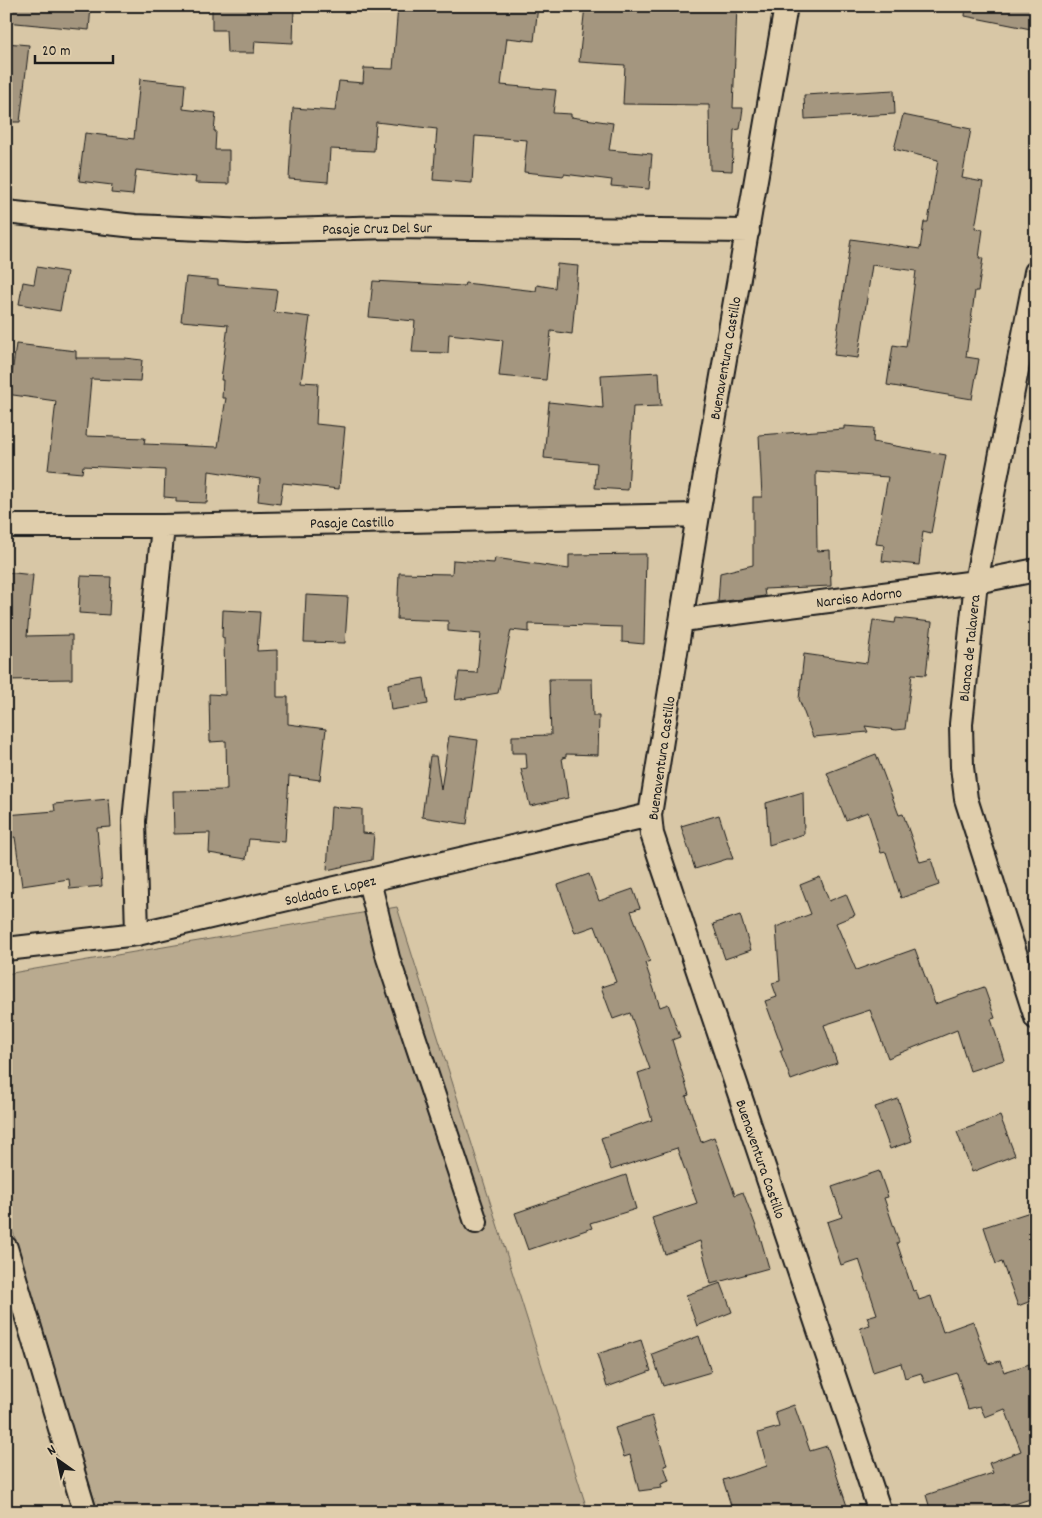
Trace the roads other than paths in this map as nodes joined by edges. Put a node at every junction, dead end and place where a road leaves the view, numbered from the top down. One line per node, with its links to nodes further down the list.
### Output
1 (786, 6): 3 (street, Buenaventura Castillo)
2 (6, 212): 3 (street, Pasaje Cruz Del Sur)
3 (748, 231): 5 (street, Buenaventura Castillo)
4 (1036, 272): 9 (street, Blanca de Talavera)
5 (698, 515): 7 (street, Pasaje Castillo); 10 (street, Buenaventura Castillo)
6 (6, 526): 7 (street, Pasaje Castillo)
7 (163, 526): 13 (street)
8 (1036, 570): 9 (street, Narciso Adorno)
9 (976, 582): 10 (street, Narciso Adorno); 15 (street, Blanca de Talavera)
10 (682, 620): 11 (street, Buenaventura Castillo)
11 (650, 815): 12 (street, Soldado E. Lopez); 19 (street, Buenaventura Castillo)
12 (370, 881): 13 (street, Soldado E. Lopez); 16 (street)
13 (137, 934): 14 (street, Soldado E. Lopez)
14 (6, 949)
15 (1036, 1018)
16 (476, 1222)
17 (6, 1248): 18 (street)
18 (85, 1512)
19 (880, 1512)

